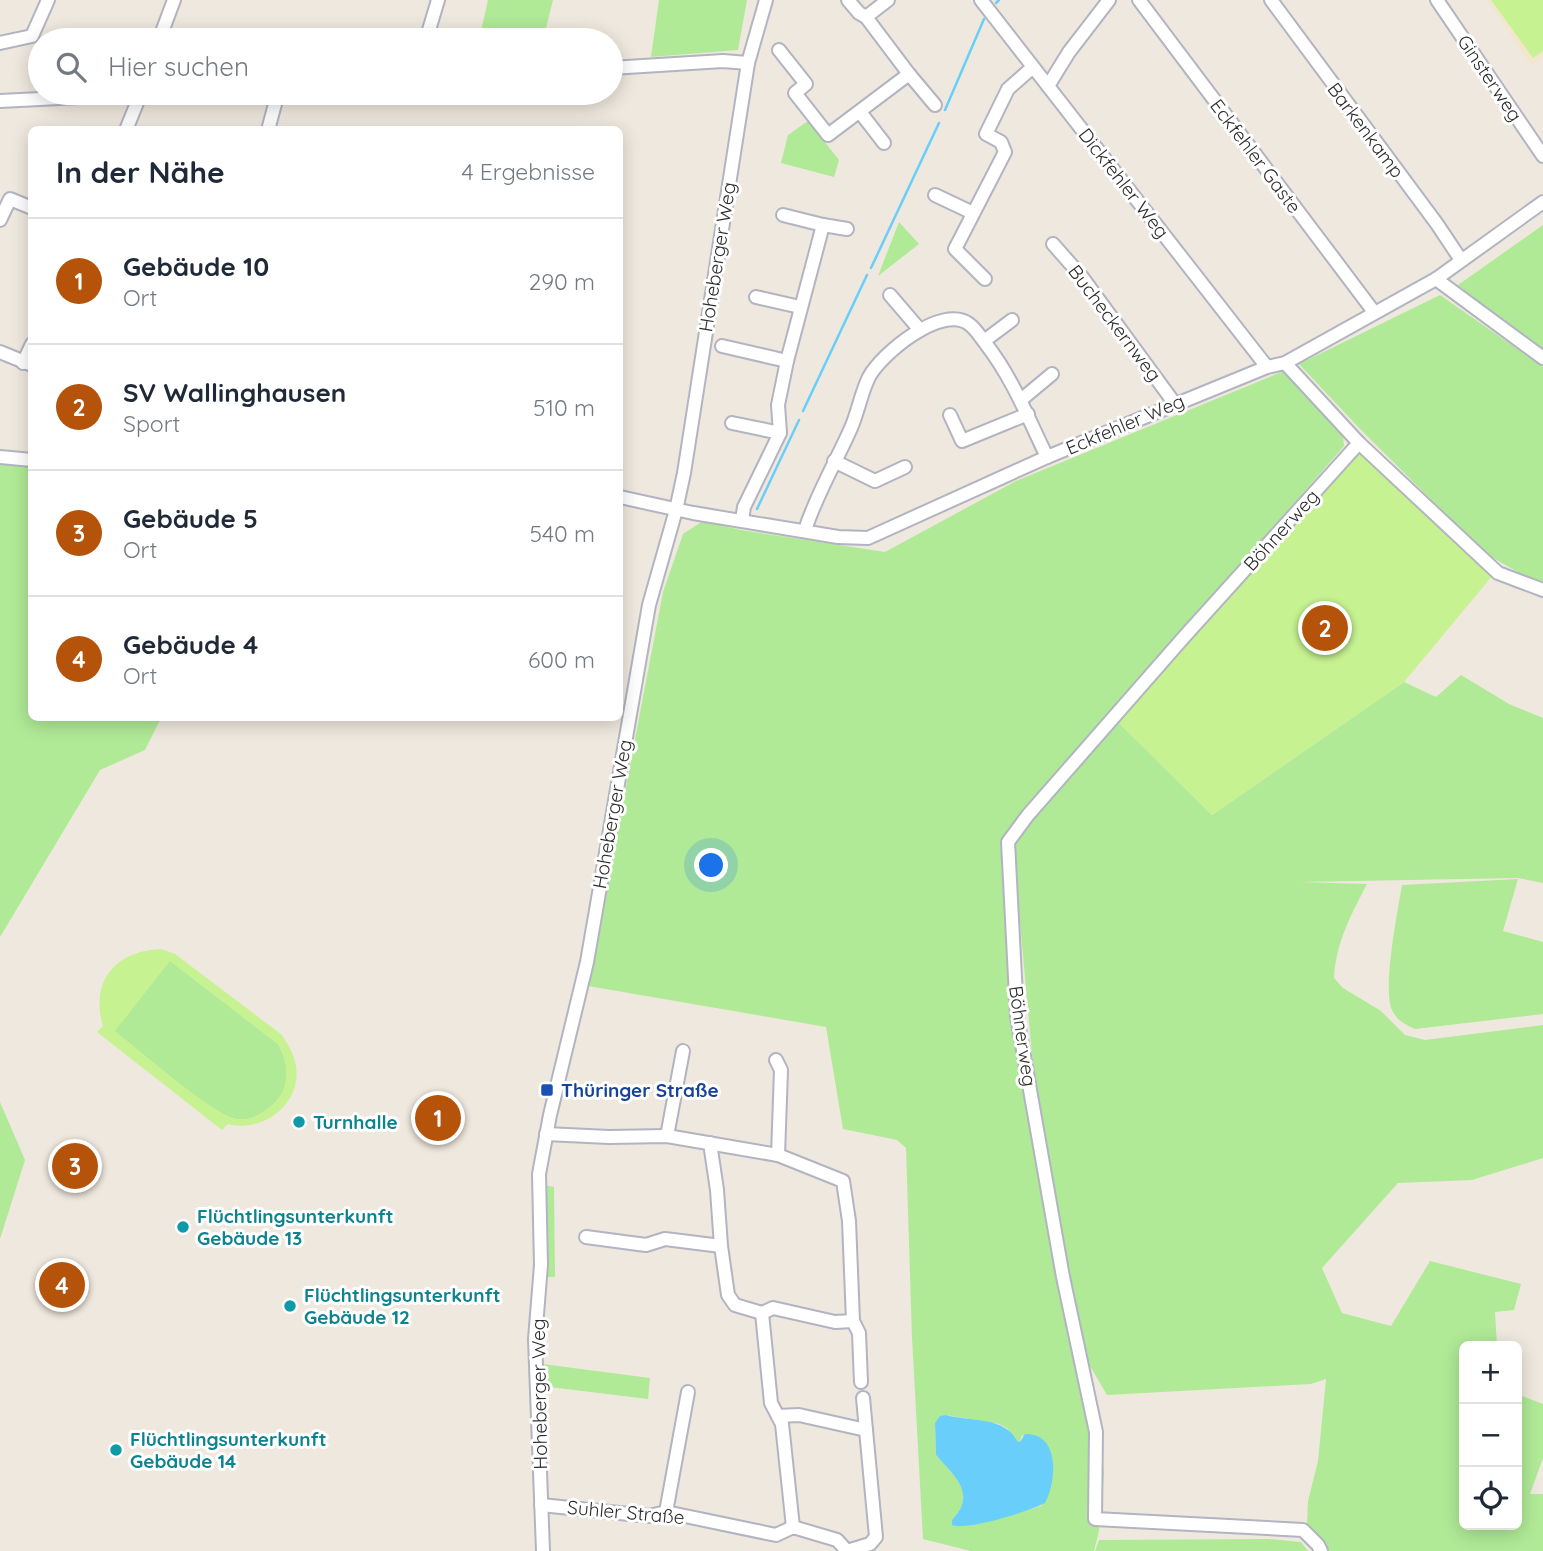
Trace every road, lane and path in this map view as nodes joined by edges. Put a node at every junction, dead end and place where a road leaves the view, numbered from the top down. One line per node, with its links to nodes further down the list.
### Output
1 (48, 0): 13 (street)
2 (174, 0): 14 (street)
3 (438, 0): 15 (street)
4 (766, 0): 19 (street, Hoheberger Weg)
5 (848, 0): 12 (street)
6 (888, 0): 12 (street)
7 (981, 0): 21 (street, Dickfehler Weg)
8 (1109, 0): 23 (street)
9 (1139, 0): 51 (street, Eckfehler Gaste)
10 (1271, 0): 45 (street, Barkenkamp)
11 (1437, 0): 35 (street, Ginsterweg)
12 (866, 17): 22 (street)
13 (36, 28)
14 (164, 28)
15 (430, 28)
16 (28, 37): 17 (street)
17 (0, 43)
18 (779, 50): 29 (street)
19 (748, 63): 20 (street); 76 (street, Hoheberger Weg)
20 (623, 67)
21 (1033, 67): 23 (street, Dickfehler Weg); 33 (street)
22 (909, 74): 28 (street); 29 (street)
23 (1048, 86): 61 (street, Dickfehler Weg)
24 (28, 99): 25 (street)
25 (0, 101)
26 (136, 105): 30 (street)
27 (275, 105): 31 (street)
28 (935, 105)
29 (860, 112): 34 (street)
30 (128, 126)
31 (269, 126)
32 (971, 129): 33 (street)
33 (986, 134): 39 (street)
34 (884, 143)
35 (1543, 156)
36 (935, 195): 39 (street)
37 (1543, 202): 45 (street, Eckfehler Weg)
38 (28, 206): 41 (street)
39 (973, 213): 46 (street)
40 (783, 215): 42 (street)
41 (0, 220)
42 (823, 226): 43 (street); 50 (street)
43 (847, 229)
44 (1053, 243): 64 (street, Bucheckernweg)
45 (1461, 260): 47 (street, Eckfehler Weg)
46 (985, 279)
47 (1436, 279): 51 (street, Eckfehler Weg); 57 (street)
48 (890, 295): 53 (street)
49 (756, 297): 50 (street)
50 (800, 307): 58 (street)
51 (1374, 312): 59 (street, Eckfehler Weg)
52 (1012, 320): 54 (street)
53 (920, 330): 54 (street); 73 (street)
54 (984, 341): 63 (street)
55 (722, 346): 58 (street)
56 (0, 352): 60 (street)
57 (1543, 358)
58 (787, 361): 68 (street)
59 (1285, 363): 61 (street, Eckfehler Weg); 69 (street)
60 (27, 364)
61 (1267, 367): 64 (street, Eckfehler Weg)
62 (1052, 373): 63 (street)
63 (1022, 399): 65 (street)
64 (1175, 404): 71 (street, Eckfehler Weg)
65 (1028, 414): 66 (street); 71 (street)
66 (950, 415)
67 (732, 423): 68 (street)
68 (780, 433): 77 (street)
69 (1359, 443): 79 (street); 100 (street, Böhnerweg)
70 (0, 457): 72 (street)
71 (1048, 457): 78 (street, Eckfehler Weg)
72 (28, 460)
73 (834, 461): 74 (street); 78 (street)
74 (905, 467)
75 (623, 498): 76 (street, Eckfehler Weg)
76 (676, 510): 77 (street, Eckfehler Weg); 82 (street, Hoheberger Weg)
77 (742, 520): 78 (street, Eckfehler Weg)
78 (805, 530)
79 (1543, 590)
80 (683, 1051): 83 (street)
81 (776, 1059): 85 (street)
82 (546, 1134): 83 (street); 95 (street, Hoheberger Weg)
83 (667, 1136): 84 (street)
84 (710, 1143): 85 (street); 87 (street)
85 (778, 1155): 89 (street)
86 (586, 1237): 87 (street)
87 (721, 1246): 88 (street)
88 (762, 1314): 89 (street); 93 (street)
89 (853, 1321): 90 (street)
90 (861, 1382)
91 (688, 1392): 96 (street)
92 (863, 1398): 94 (street)
93 (778, 1416): 94 (street); 97 (street)
94 (866, 1430): 99 (street, Suhler Straße)
95 (541, 1505): 96 (street, Suhler Straße); 98 (street, Hoheberger Weg)
96 (666, 1512): 97 (street, Suhler Straße)
97 (793, 1527): 99 (street, Suhler Straße)
98 (544, 1551)
99 (847, 1551)
100 (1321, 1551)

